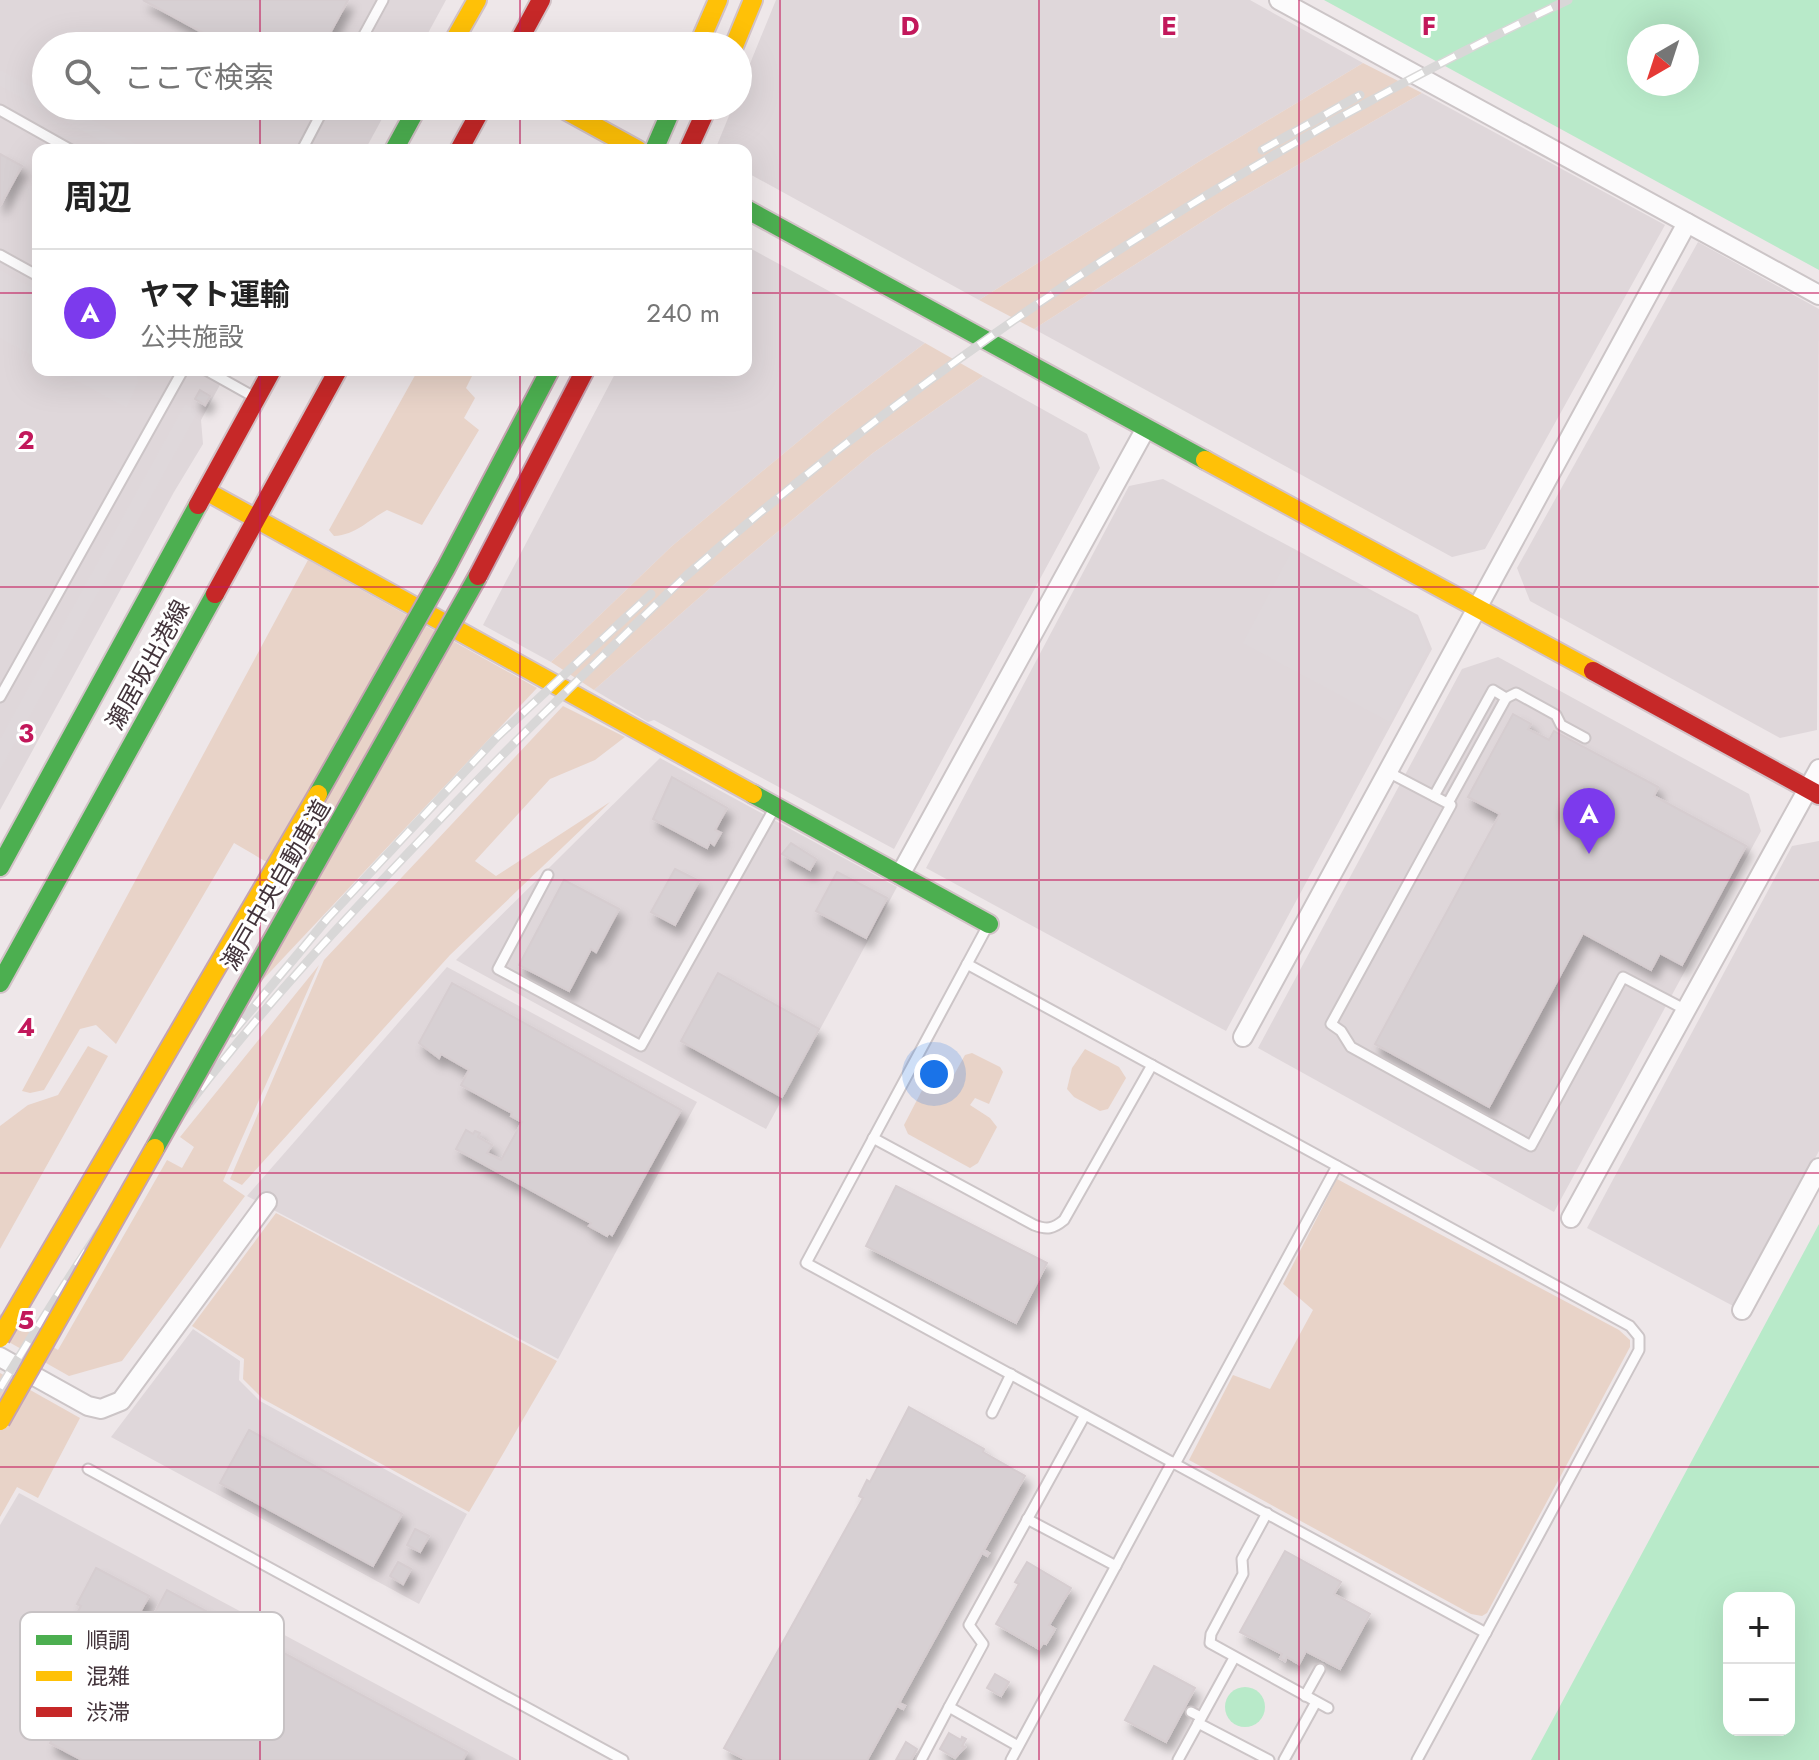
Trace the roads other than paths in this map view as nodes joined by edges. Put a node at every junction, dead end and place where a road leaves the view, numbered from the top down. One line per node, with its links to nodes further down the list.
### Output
1 (383, 0): 7 (lane)
2 (477, 0): 8 (main road)
3 (541, 0): 9 (main road)
4 (718, 0): 10 (main road)
5 (753, 0): 11 (main road)
6 (1279, 0): 27 (street)
7 (366, 32)
8 (459, 32)
9 (524, 32)
10 (704, 32)
11 (740, 32)
12 (0, 110): 19 (lane)
13 (318, 120): 20 (lane)
14 (410, 120): 21 (main road)
15 (475, 120): 22 (main road)
16 (583, 120): 23 (main road)
17 (667, 120): 24 (main road)
18 (702, 120): 25 (main road)
19 (60, 144)
20 (305, 144)
21 (397, 144)
22 (462, 144)
23 (627, 144)
24 (657, 144)
25 (691, 144)
26 (752, 212): 38 (main road)
27 (1687, 223): 30 (street); 41 (street)
28 (0, 255): 29 (lane)
29 (32, 273)
30 (1819, 295)
31 (180, 376): 42 (lane)
32 (217, 376): 37 (lane)
33 (269, 376): 37 (main road, 瀬居坂出港線)
34 (335, 376): 40 (main road, 瀬居坂出港線)
35 (547, 376): 66 (main road, 瀬戸中央自動車道, bridge)
36 (582, 376): 71 (main road, 瀬戸中央自動車道, bridge)
37 (257, 398): 39 (main road, 瀬居坂出港線)
38 (1146, 428): 41 (main road); 53 (street)
39 (206, 491): 40 (main road); 51 (main road, 瀬居坂出港線)
40 (256, 518): 50 (main road); 56 (main road, 瀬居坂出港線)
41 (1476, 608): 46 (street); 47 (main road)
42 (0, 697)
43 (1506, 698): 44 (lane); 48 (lane); 49 (lane)
44 (1585, 738)
45 (1819, 769): 47 (street)
46 (1387, 771): 48 (lane); 58 (street)
47 (1814, 792): 57 (street)
48 (1434, 796): 49 (lane)
49 (1448, 803): 57 (lane)
50 (775, 806): 52 (lane); 53 (main road)
51 (0, 867)
52 (548, 875)
53 (900, 875): 54 (main road)
54 (989, 924): 55 (lane)
55 (967, 964): 59 (lane); 60 (lane)
56 (0, 983)
57 (1686, 1010): 64 (street)
58 (1243, 1037)
59 (1152, 1065): 60 (lane); 61 (lane)
60 (873, 1138): 68 (lane)
61 (1337, 1166): 72 (lane); 77 (lane)
62 (1819, 1168): 65 (street)
63 (267, 1202): 67 (street)
64 (1571, 1218)
65 (1742, 1310)
66 (0, 1338)
67 (0, 1357)
68 (1011, 1374): 69 (lane); 70 (lane)
69 (992, 1413)
70 (1085, 1415): 72 (lane); 75 (lane)
71 (0, 1421)
72 (1174, 1463): 74 (lane); 76 (lane)
73 (88, 1469): 87 (lane)
74 (1267, 1513): 77 (lane); 78 (lane)
75 (1027, 1519): 76 (lane); 82 (lane)
76 (1116, 1566): 86 (lane)
77 (1486, 1633): 93 (lane)
78 (1234, 1658): 80 (lane); 85 (lane)
79 (1320, 1669): 80 (lane)
80 (1305, 1696): 81 (lane)
81 (1316, 1702): 83 (lane); 92 (lane)
82 (949, 1707): 86 (lane); 88 (lane)
83 (1328, 1708)
84 (1191, 1712): 85 (lane)
85 (1200, 1720): 90 (lane); 91 (lane)
86 (1018, 1746): 89 (lane)
87 (623, 1760)
88 (921, 1760)
89 (1011, 1760)
90 (1178, 1760)
91 (1269, 1760)
92 (1284, 1760)
93 (1417, 1760)

